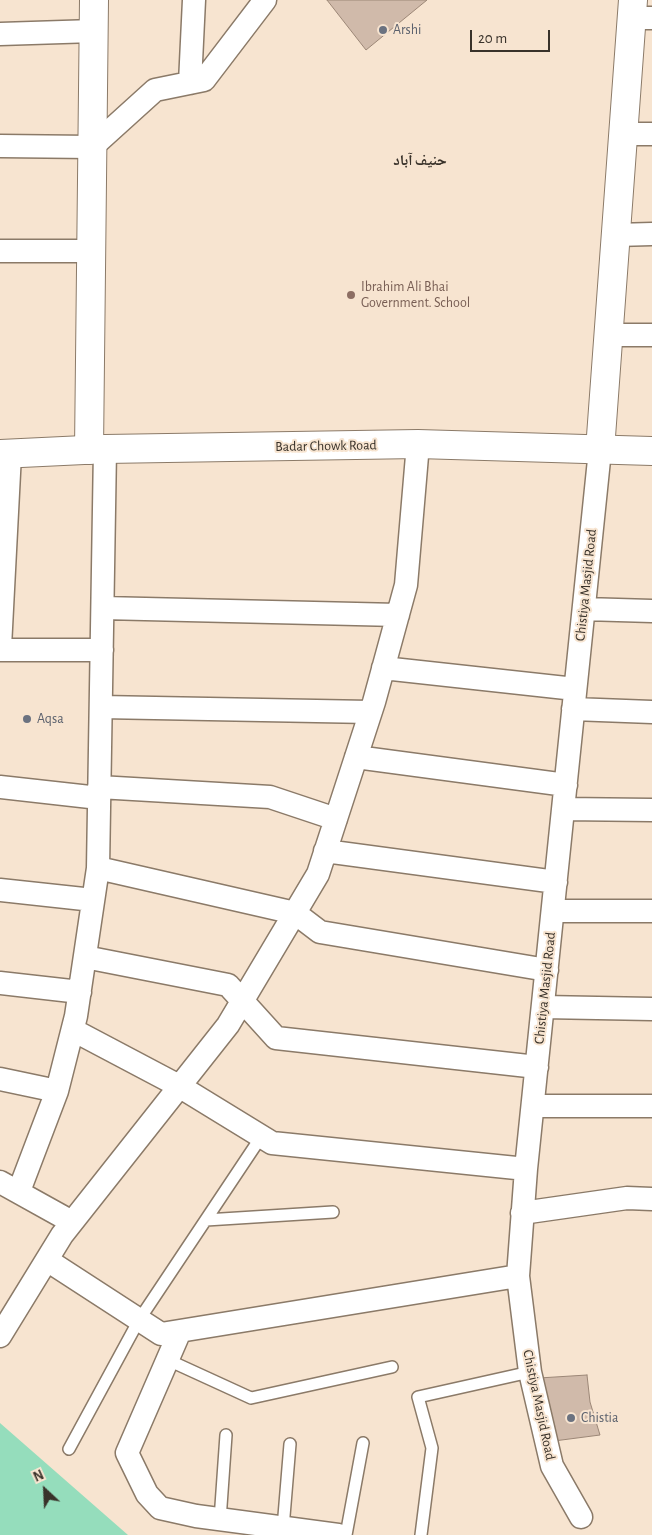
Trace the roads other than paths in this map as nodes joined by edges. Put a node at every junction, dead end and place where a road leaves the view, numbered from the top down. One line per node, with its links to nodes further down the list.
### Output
1 (94, 0): 5 (street)
2 (194, 0): 7 (street)
3 (265, 0): 7 (street)
4 (639, 12): 8 (street)
5 (94, 31): 6 (street); 11 (street)
6 (0, 34)
7 (190, 82): 11 (street)
8 (624, 134): 9 (street); 13 (street)
9 (652, 134)
10 (0, 146): 11 (street)
11 (92, 147): 15 (street)
12 (652, 234): 13 (street)
13 (616, 235): 16 (street)
14 (0, 251): 15 (street)
15 (91, 251): 19 (street)
16 (608, 335): 17 (street); 20 (street)
17 (652, 335)
18 (418, 444): 19 (street, Badar Chowk Road); 20 (street, Badar Chowk Road); 26 (street)
19 (97, 449): 22 (street, Badar Chowk Road); 23 (street)
20 (600, 450): 21 (street, Badar Chowk Road); 24 (street, Chistiya Masjid Road)
21 (652, 451)
22 (5, 454): 27 (street)
23 (102, 608): 26 (street); 28 (street)
24 (584, 609): 25 (street); 30 (street, Chistiya Masjid Road)
25 (652, 611)
26 (398, 615): 29 (street)
27 (0, 649): 28 (street)
28 (102, 650): 31 (street)
29 (384, 668): 30 (street); 32 (street)
30 (574, 699): 33 (street); 35 (street, Chistiya Masjid Road)
31 (101, 707): 32 (street); 37 (street)
32 (370, 712): 34 (street)
33 (652, 712)
34 (356, 757): 35 (street); 40 (street)
35 (566, 784): 38 (street, Chistiya Masjid Road)
36 (0, 787): 37 (street)
37 (99, 792): 40 (street); 42 (street)
38 (563, 809): 39 (street); 43 (street, Chistiya Masjid Road)
39 (652, 810)
40 (336, 819): 41 (street)
41 (325, 851): 43 (street); 48 (street)
42 (98, 868): 45 (street); 48 (street)
43 (556, 882): 46 (street, Chistiya Masjid Road)
44 (0, 890): 45 (street)
45 (93, 900): 49 (street)
46 (553, 911): 47 (street); 50 (street, Chistiya Masjid Road)
47 (652, 911)
48 (295, 913): 50 (street); 53 (street)
49 (85, 957): 52 (street); 53 (street)
50 (547, 970): 54 (street, Chistiya Masjid Road)
51 (0, 983): 52 (street)
52 (80, 992): 56 (street)
53 (243, 1000): 57 (street); 59 (street)
54 (543, 1008): 55 (street); 57 (street, Chistiya Masjid Road)
55 (652, 1009)
56 (73, 1030): 59 (street); 60 (street)
57 (537, 1067): 61 (street, Chistiya Masjid Road)
58 (0, 1079): 60 (street)
59 (180, 1086): 63 (street); 70 (street)
60 (57, 1092): 65 (street)
61 (533, 1106): 62 (street); 64 (street, Chistiya Masjid Road)
62 (652, 1106)
63 (261, 1137): 64 (street); 69 (lane)
64 (526, 1169): 68 (street, Chistiya Masjid Road)
65 (9, 1186): 70 (street)
66 (652, 1200): 68 (street)
67 (333, 1212): 69 (lane)
68 (522, 1213): 72 (street, Chistiya Masjid Road)
69 (206, 1220): 73 (lane)
70 (72, 1222): 71 (street)
71 (47, 1260): 73 (street); 74 (street)
72 (518, 1276): 75 (street); 78 (street, Chistiya Masjid Road)
73 (139, 1320): 75 (street); 82 (lane)
74 (3, 1326)
75 (180, 1331): 76 (street)
76 (168, 1360): 77 (lane); 84 (street)
77 (392, 1367)
78 (530, 1372): 83 (street, Chistiya Masjid Road); 88 (lane)
79 (226, 1435): 84 (lane)
80 (363, 1443): 87 (lane)
81 (290, 1444): 85 (lane)
82 (69, 1449)
83 (581, 1517)
84 (220, 1520): 85 (street)
85 (283, 1528): 86 (street)
86 (338, 1535)
87 (346, 1535)
88 (421, 1535)

